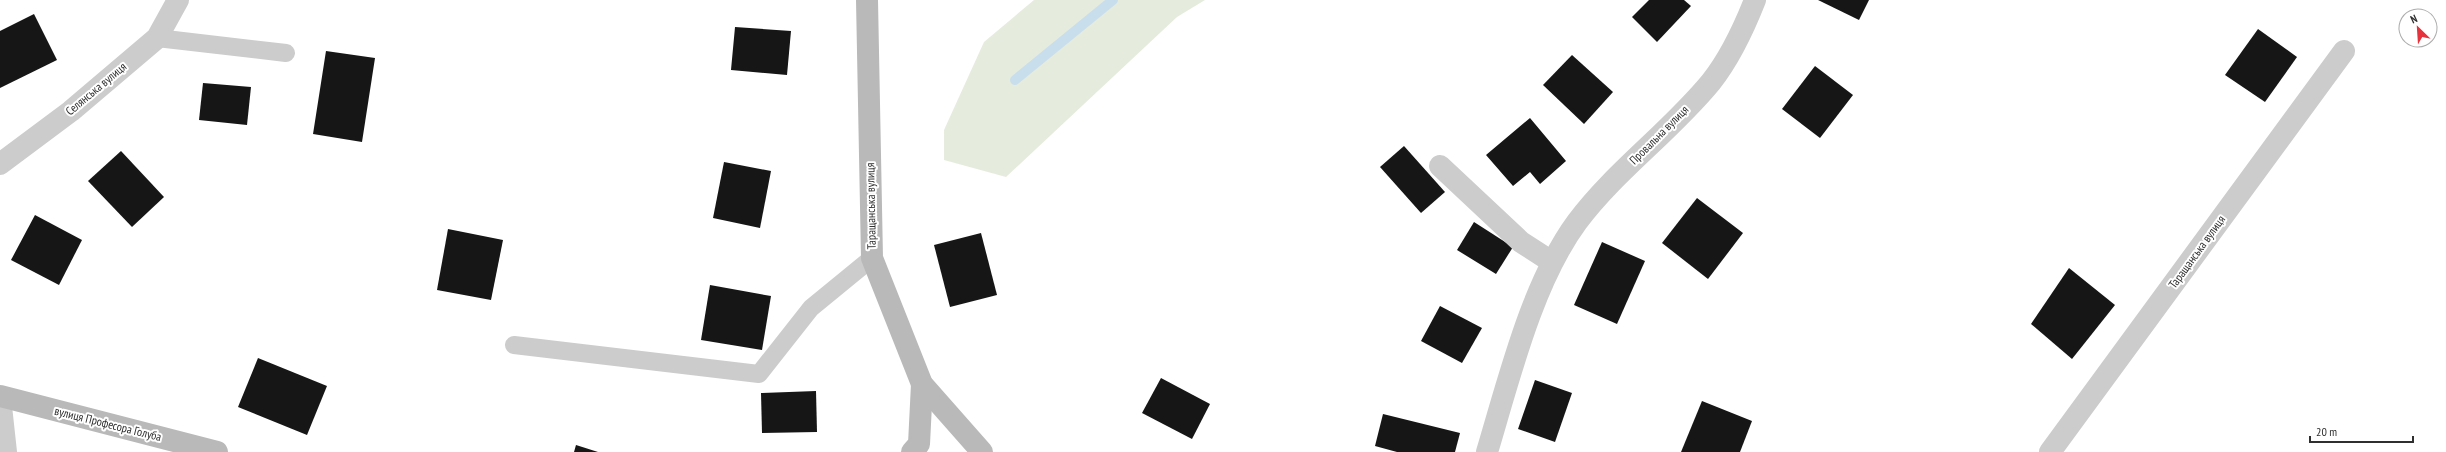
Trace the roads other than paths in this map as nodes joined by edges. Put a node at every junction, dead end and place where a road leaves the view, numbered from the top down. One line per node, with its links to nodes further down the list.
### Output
1 (178, 0): 4 (street, Селянська вулиця)
2 (867, 0): 9 (street, Таращанська вулиця)
3 (1755, 0): 10 (street, Провальна вулиця)
4 (157, 38): 6 (lane); 7 (street, Селянська вулиця)
5 (2344, 51): 19 (street, Таращанська вулиця)
6 (286, 53)
7 (0, 164)
8 (1440, 166): 10 (street)
9 (872, 258): 11 (lane); 12 (street, Таращанська вулиця)
10 (1552, 262): 18 (street, Провальна вулиця)
11 (514, 344)
12 (922, 384): 16 (street); 17 (street, Таращанська вулиця)
13 (1, 396): 14 (lane); 15 (street, вулиця Професора Голуба)
14 (8, 452)
15 (217, 452)
16 (912, 452)
17 (982, 452)
18 (1487, 452)
19 (2050, 452)

